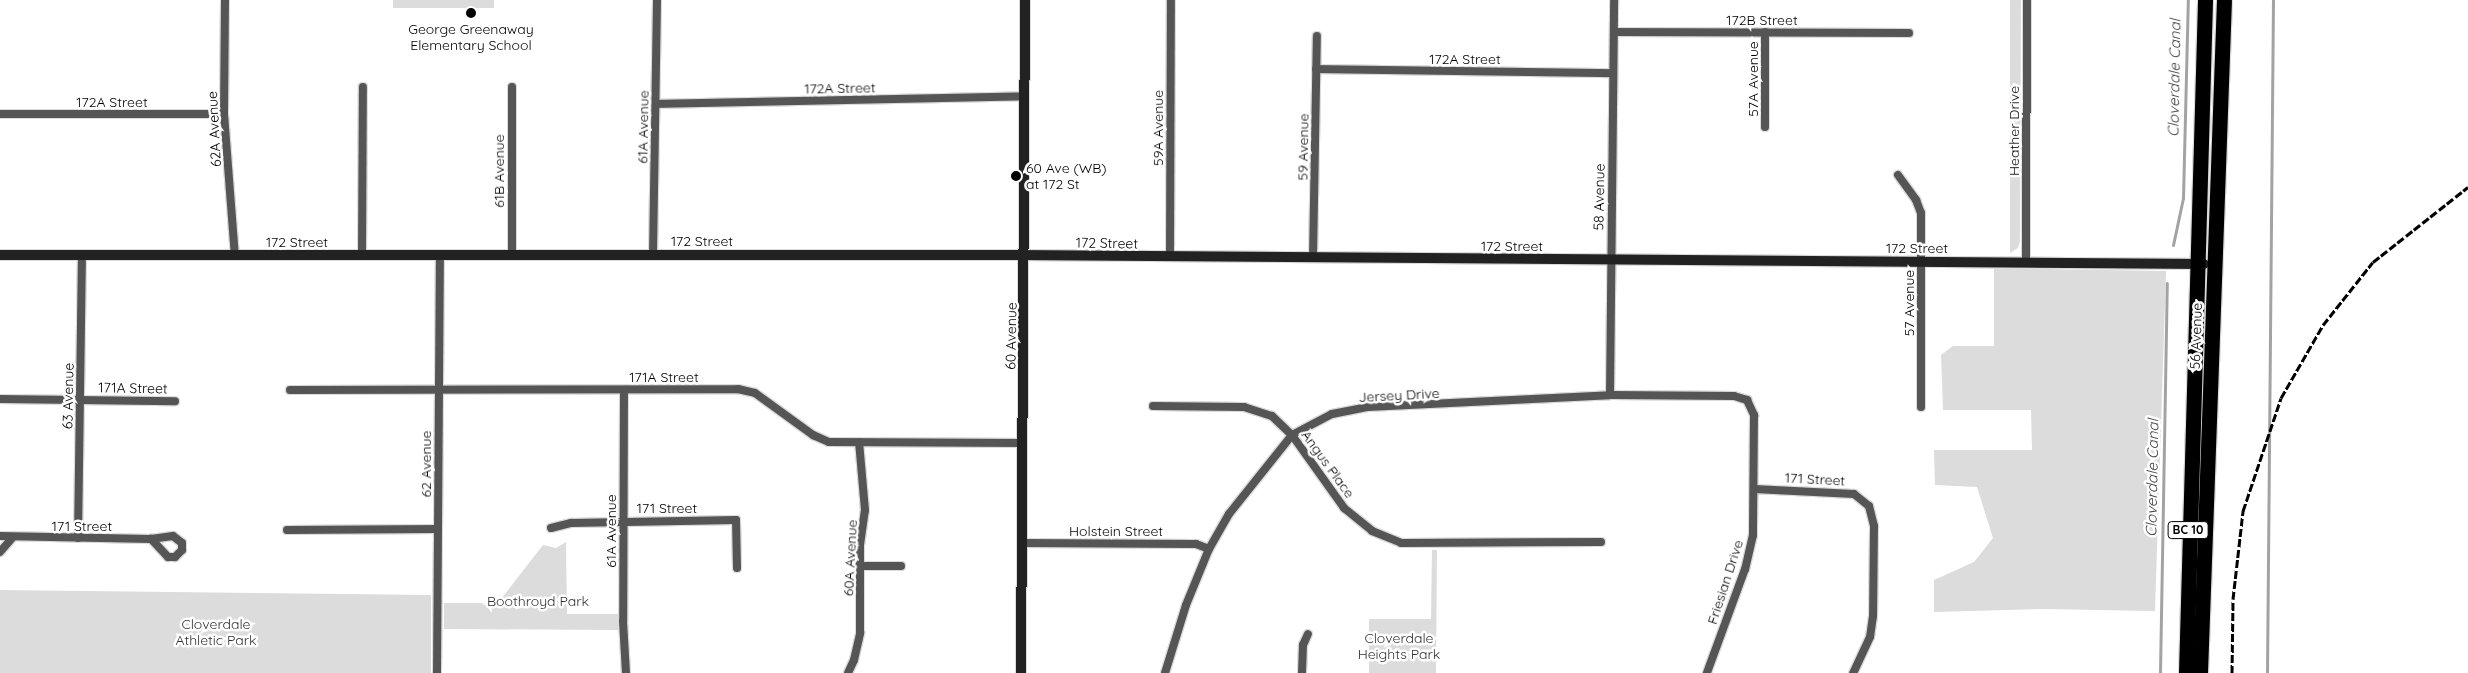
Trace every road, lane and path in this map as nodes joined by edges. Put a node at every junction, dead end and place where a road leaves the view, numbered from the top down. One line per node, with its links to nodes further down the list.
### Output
1 (225, 0): 20 (street, 62A Avenue)
2 (657, 0): 18 (street, 61A Avenue)
3 (1025, 0): 17 (street, 60 Avenue)
4 (1171, 0): 31 (street, 59A Avenue)
5 (1614, 0): 9 (street, 58 Avenue)
6 (2027, 0): 35 (street, Heather Drive)
7 (2205, 0): 36 (highway, 56 Avenue / BC 10)
8 (2224, 0): 37 (highway, 56 Avenue / BC 10)
9 (1614, 32): 10 (street, 172B Street); 14 (street, 58 Avenue)
10 (1766, 32): 11 (street, 172B Street); 21 (street, 57A Avenue)
11 (1909, 33)
12 (1317, 36): 13 (street, 59 Avenue)
13 (1316, 69): 14 (street, 172A Street); 32 (street, 59 Avenue)
14 (1613, 73): 33 (street, 58 Avenue)
15 (362, 87): 25 (street)
16 (512, 87): 27 (street, 61B Avenue)
17 (1024, 96): 18 (street, 172A Street); 30 (street, 60 Avenue)
18 (656, 104): 28 (street, 61A Avenue)
19 (0, 114): 20 (street, 172A Street)
20 (224, 114): 29 (street, 62A Avenue)
21 (1765, 127)
22 (1898, 175): 34 (street, 57 Avenue)
23 (0, 254): 24 (street, 172 Street)
24 (82, 255): 29 (street, 172 Street); 43 (street, 63 Avenue)
25 (362, 255): 26 (street, 172 Street); 29 (street, 172 Street)
26 (440, 255): 27 (street, 172 Street); 40 (street, 62 Avenue)
27 (512, 255): 28 (street, 172 Street)
28 (653, 255): 30 (street, 172 Street)
29 (235, 256)
30 (1026, 256): 31 (street, 172 Street); 50 (street, 60 Avenue)
31 (1170, 257): 32 (street, 172 Street)
32 (1313, 258): 33 (street, 172 Street)
33 (1611, 261): 34 (street, 172 Street); 41 (street, 58 Avenue)
34 (1922, 262): 35 (street, 172 Street); 47 (street, 57 Avenue)
35 (2026, 262): 36 (street, 172 Street)
36 (2197, 264): 37 (street, 172 Street); 76 (highway, 56 Avenue / BC 10)
37 (2214, 264): 77 (highway, 56 Avenue / BC 10)
38 (290, 390): 40 (street, 171A Street)
39 (624, 390): 40 (street, 171A Street); 49 (street, 171A Street); 52 (street, 61A Avenue)
40 (439, 391): 54 (street, 62 Avenue)
41 (1610, 395): 46 (street, Jersey Drive); 48 (street, Jersey Drive)
42 (0, 399): 43 (street, 171A Street)
43 (80, 400): 44 (street, 171A Street); 58 (street, 63 Avenue)
44 (175, 401)
45 (1153, 406): 48 (street, Angus Place)
46 (1752, 406): 51 (street, Friesian Drive)
47 (1921, 407)
48 (1292, 435): 60 (street, Angus Place); 62 (street, Jersey Drive)
49 (859, 442): 50 (street, 171A Street); 64 (street, 60A Avenue)
50 (1023, 443): 61 (street, 60 Avenue)
51 (1754, 489): 74 (street, Friesian Drive); 75 (street, 171 Street)
52 (623, 521): 53 (street, 171 Street); 66 (street, 171 Street); 69 (street, 61A Avenue)
53 (551, 528)
54 (438, 529): 55 (street); 68 (street, 62 Avenue)
55 (287, 530)
56 (0, 536): 57 (street, 171 Street)
57 (12, 538): 58 (street, 171 Street); 63 (street)
58 (78, 538): 59 (street, 171 Street)
59 (151, 539)
60 (1601, 542)
61 (1022, 543): 62 (street, Holstein Street); 71 (street, 60 Avenue)
62 (1209, 549): 72 (street, Jersey Drive)
63 (0, 552)
64 (859, 566): 65 (street); 70 (street, 60A Avenue)
65 (901, 566)
66 (737, 568)
67 (1308, 634): 73 (street)
68 (438, 673)
69 (626, 673)
70 (848, 673)
71 (1021, 673)
72 (1164, 673)
73 (1302, 673)
74 (1707, 673)
75 (1853, 673)
76 (2186, 673)
77 (2200, 673)

